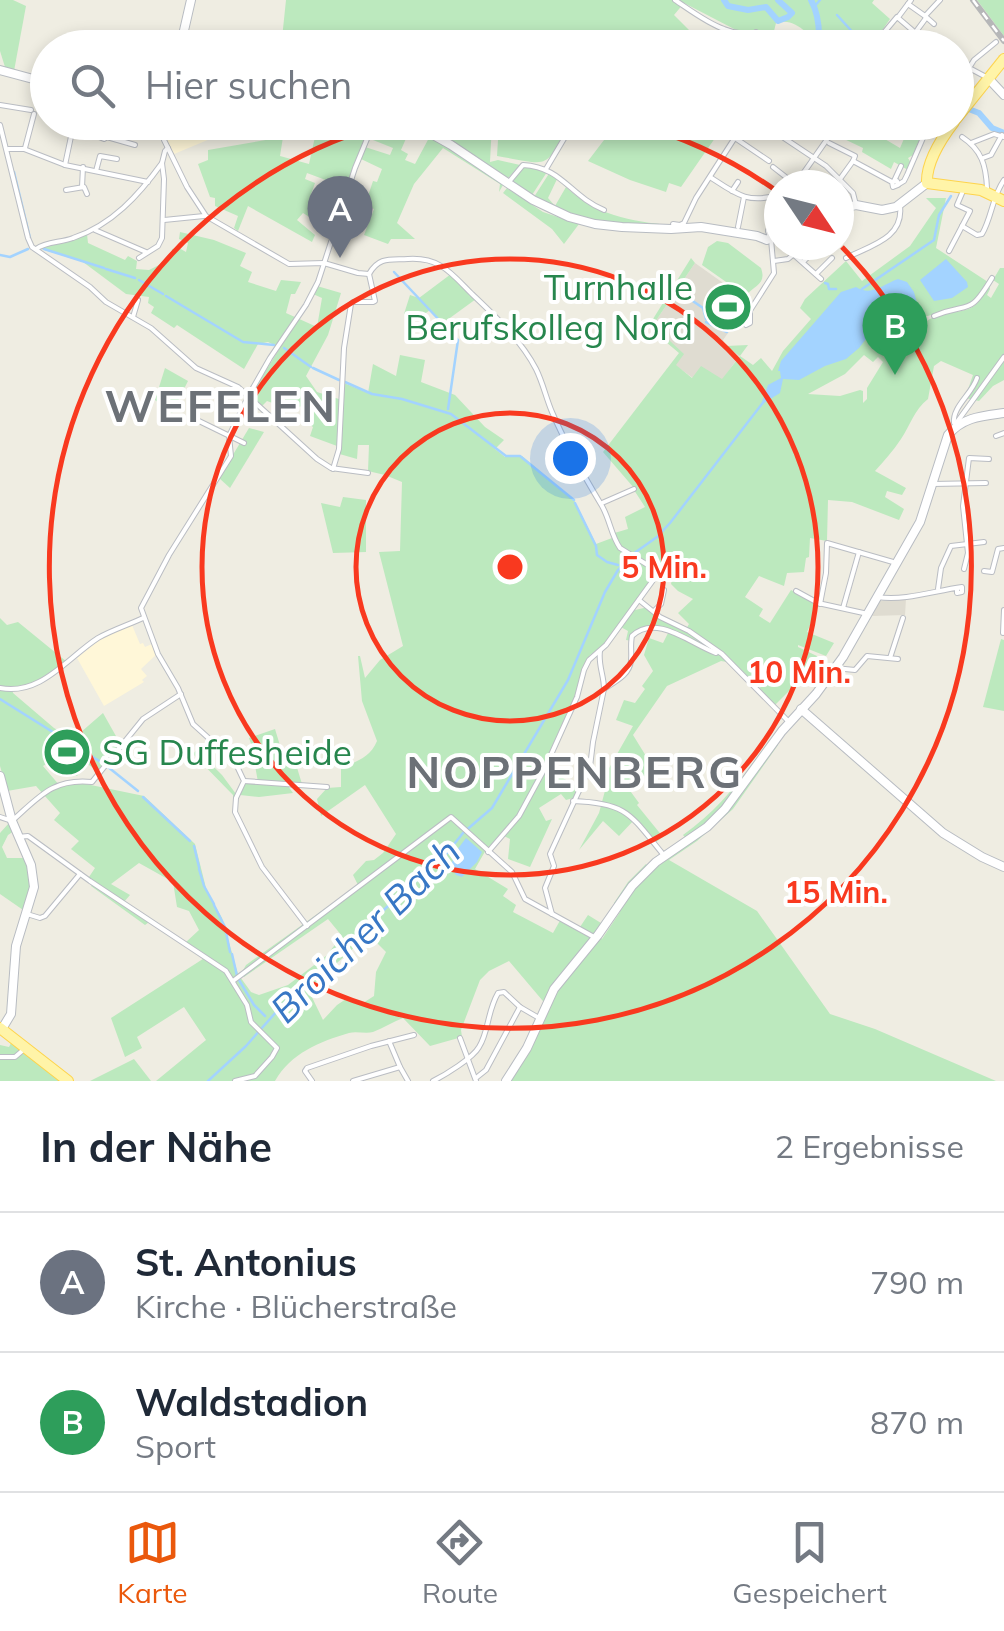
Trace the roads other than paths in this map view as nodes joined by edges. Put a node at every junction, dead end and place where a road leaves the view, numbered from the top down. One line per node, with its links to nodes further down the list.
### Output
1 (191, 0): 9 (main road)
2 (675, 0): 10 (street)
3 (910, 2): 6 (street); 7 (street)
4 (938, 2): 5 (street); 7 (street)
5 (944, 10)
6 (897, 17): 11 (street); 12 (street)
7 (926, 17): 8 (street); 13 (street)
8 (934, 24)
9 (184, 30)
10 (727, 30)
11 (887, 30)
12 (912, 30)
13 (917, 30)
14 (996, 42): 16 (street)
15 (1004, 58): 19 (main road)
16 (974, 60)
17 (0, 70): 20 (main road)
18 (974, 71): 19 (street)
19 (988, 78): 21 (main road); 22 (main road)
20 (30, 79)
21 (1004, 95)
22 (974, 96)
23 (0, 105): 24 (street)
24 (30, 111)
25 (0, 125): 45 (street)
26 (30, 125): 46 (street)
27 (1003, 135): 42 (street); 49 (street)
28 (69, 140): 54 (street)
29 (116, 140): 43 (street)
30 (165, 140): 44 (street)
31 (367, 140): 100 (street)
32 (442, 140): 70 (main road)
33 (563, 140): 58 (street)
34 (734, 140): 64 (street)
35 (738, 140): 52 (street)
36 (786, 140): 48 (street)
37 (827, 140): 48 (street)
38 (920, 140): 69 (street)
39 (941, 140): 65 (main road)
40 (967, 140): 42 (street)
41 (829, 142): 50 (street)
42 (971, 142): 49 (street)
43 (135, 146)
44 (168, 148): 53 (street); 83 (street)
45 (6, 149): 46 (street); 90 (street)
46 (24, 150): 54 (street)
47 (858, 150): 50 (street)
48 (815, 158): 61 (street); 62 (street)
49 (983, 158): 76 (street)
50 (854, 159): 63 (street); 69 (street)
51 (118, 160): 59 (street)
52 (768, 161)
53 (162, 163): 67 (street); 84 (street)
54 (65, 165): 57 (street)
55 (901, 166): 69 (street)
56 (773, 167): 60 (street)
57 (83, 168): 59 (street); 71 (street)
58 (546, 169): 70 (street); 82 (street)
59 (96, 170): 67 (street)
60 (777, 170)
61 (807, 170)
62 (829, 170)
63 (846, 170)
64 (710, 176): 74 (street); 85 (street)
65 (925, 179): 72 (main road); 81 (main road)
66 (1004, 180): 76 (street)
67 (148, 182): 88 (street)
68 (738, 182): 74 (street)
69 (895, 182)
70 (508, 184): 89 (main road)
71 (82, 187): 73 (street); 75 (street)
72 (964, 187): 76 (main road); 86 (street)
73 (66, 190)
74 (732, 191): 77 (street)
75 (87, 194)
76 (995, 196): 86 (street)
77 (744, 197): 79 (street); 87 (street)
78 (854, 197): 80 (street)
79 (764, 198)
80 (856, 205): 81 (main road)
81 (900, 206): 93 (street)
82 (604, 210)
83 (206, 216): 84 (street); 100 (street)
84 (164, 220): 92 (street)
85 (672, 224)
86 (962, 226): 91 (street)
87 (738, 227)
88 (95, 230): 90 (street); 92 (street)
89 (764, 233)
90 (36, 248): 106 (street)
91 (949, 251)
92 (148, 253): 94 (street)
93 (854, 255)
94 (139, 258)
95 (788, 260): 98 (street)
96 (800, 260): 99 (street)
97 (831, 260): 99 (street)
98 (774, 261): 104 (street)
99 (803, 262)
100 (324, 263): 101 (street); 109 (street)
101 (370, 274): 118 (street); 124 (street)
102 (992, 278): 105 (street)
103 (138, 300): 106 (street)
104 (750, 311)
105 (934, 316)
106 (133, 317): 109 (street)
107 (1004, 357): 112 (street)
108 (976, 378): 112 (street)
109 (248, 397): 114 (street); 118 (street)
110 (1004, 414): 112 (main road)
111 (200, 421): 114 (street)
112 (954, 428): 122 (main road)
113 (1004, 434): 115 (street)
114 (229, 436): 116 (street); 143 (street)
115 (996, 436)
116 (244, 443)
117 (989, 459): 120 (street)
118 (332, 469): 119 (street)
119 (368, 472)
120 (966, 483): 121 (street); 122 (street); 126 (street)
121 (986, 483)
122 (932, 484): 129 (main road)
123 (634, 489): 124 (street)
124 (601, 504): 137 (street)
125 (984, 542): 126 (street)
126 (968, 543): 130 (street); 134 (street)
127 (1004, 548): 131 (street)
128 (860, 552): 129 (street); 138 (street); 139 (street)
129 (897, 563): 136 (main road)
130 (964, 569)
131 (984, 571)
132 (957, 588): 134 (street)
133 (664, 590): 141 (street)
134 (938, 590): 136 (street)
135 (796, 591): 138 (street)
136 (877, 598): 142 (main road)
137 (640, 600): 141 (street); 146 (street)
138 (820, 604): 139 (street)
139 (843, 608): 142 (street)
140 (1004, 610): 145 (street)
141 (654, 611): 147 (street)
142 (868, 614): 150 (main road)
143 (143, 618): 153 (street); 155 (street)
144 (903, 618): 148 (street)
145 (1003, 633)
146 (600, 651): 154 (street); 166 (street)
147 (722, 654): 152 (street); 158 (street)
148 (890, 658): 149 (street); 150 (street)
149 (898, 659)
150 (835, 668): 156 (main road)
151 (616, 672): 152 (street)
152 (614, 680): 154 (street)
153 (0, 688)
154 (604, 689): 162 (street)
155 (180, 694): 160 (street); 164 (street)
156 (801, 709): 157 (main road); 158 (main road)
157 (810, 718): 158 (main road); 168 (main road)
158 (790, 722): 167 (main road)
159 (0, 776): 164 (main road)
160 (244, 781): 161 (street); 172 (street)
161 (327, 787)
162 (573, 802): 167 (street); 171 (street)
163 (0, 817): 164 (street)
164 (12, 822): 165 (main road)
165 (18, 836): 169 (street); 170 (main road)
166 (488, 852): 171 (street); 172 (street)
167 (664, 856): 173 (main road)
168 (1004, 868)
169 (80, 874): 170 (street); 174 (street)
170 (27, 914): 177 (main road)
171 (552, 914): 173 (street)
172 (307, 926): 174 (street)
173 (596, 938): 176 (main road)
174 (232, 981): 186 (street)
175 (520, 1007): 176 (street); 183 (street); 187 (street)
176 (542, 1014): 194 (main road)
177 (1, 1029): 181 (main road)
178 (414, 1035): 180 (street)
179 (460, 1038): 183 (street)
180 (390, 1041): 184 (street); 189 (street)
181 (25, 1047): 182 (street); 188 (main road)
182 (0, 1056)
183 (467, 1059): 185 (street); 187 (street)
184 (400, 1067): 190 (street); 191 (street)
185 (446, 1073): 192 (street); 193 (street)
186 (240, 1080)
187 (476, 1080)
188 (68, 1081)
189 (312, 1081)
190 (353, 1081)
191 (408, 1081)
192 (433, 1081)
193 (452, 1081)
194 (506, 1081)

